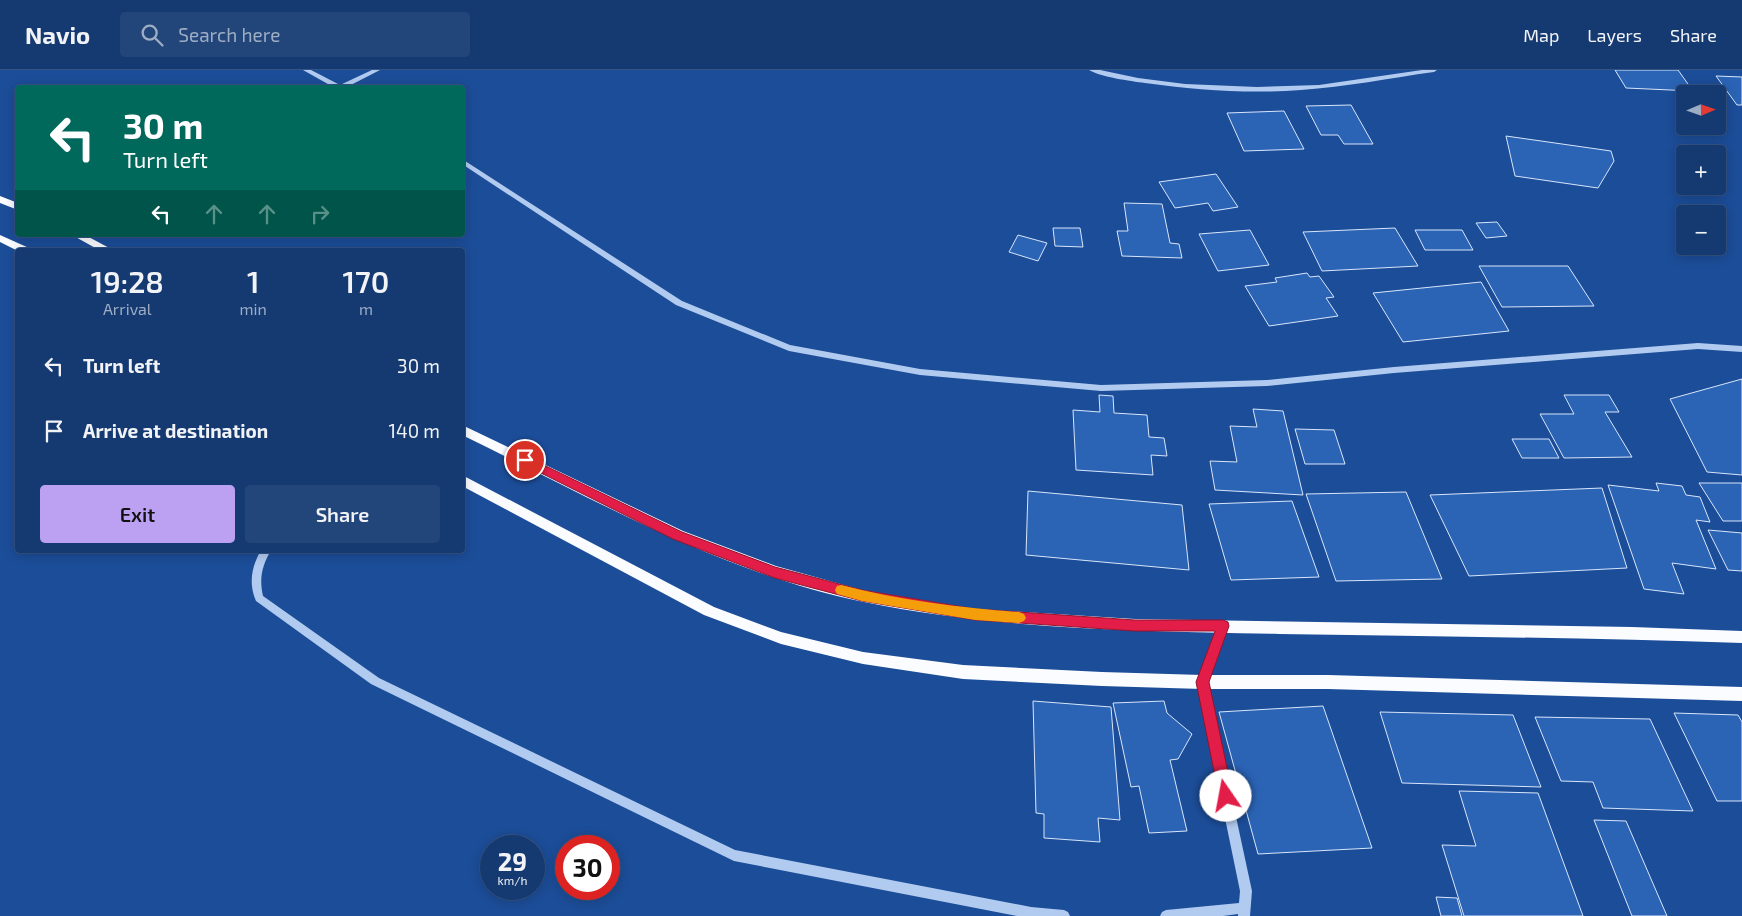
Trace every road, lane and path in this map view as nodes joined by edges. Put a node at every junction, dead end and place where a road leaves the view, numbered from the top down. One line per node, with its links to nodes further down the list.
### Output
1 (306, 70): 5 (street)
2 (377, 70): 6 (street)
3 (1092, 70): 4 (street)
4 (1434, 70)
5 (337, 85)
6 (345, 85)
7 (465, 163): 14 (street)
8 (0, 199): 9 (main road)
9 (15, 206)
10 (81, 237): 13 (main road)
11 (0, 238): 12 (main road)
12 (21, 248)
13 (104, 248)
14 (1742, 350)
15 (465, 430): 18 (main road)
16 (465, 482): 20 (main road)
17 (264, 553): 23 (street)
18 (1223, 626): 19 (main road); 20 (street)
19 (1742, 637)
20 (1202, 682): 21 (main road); 22 (street)
21 (1742, 694)
22 (1244, 912): 24 (street)
23 (1064, 916)
24 (1166, 916)

